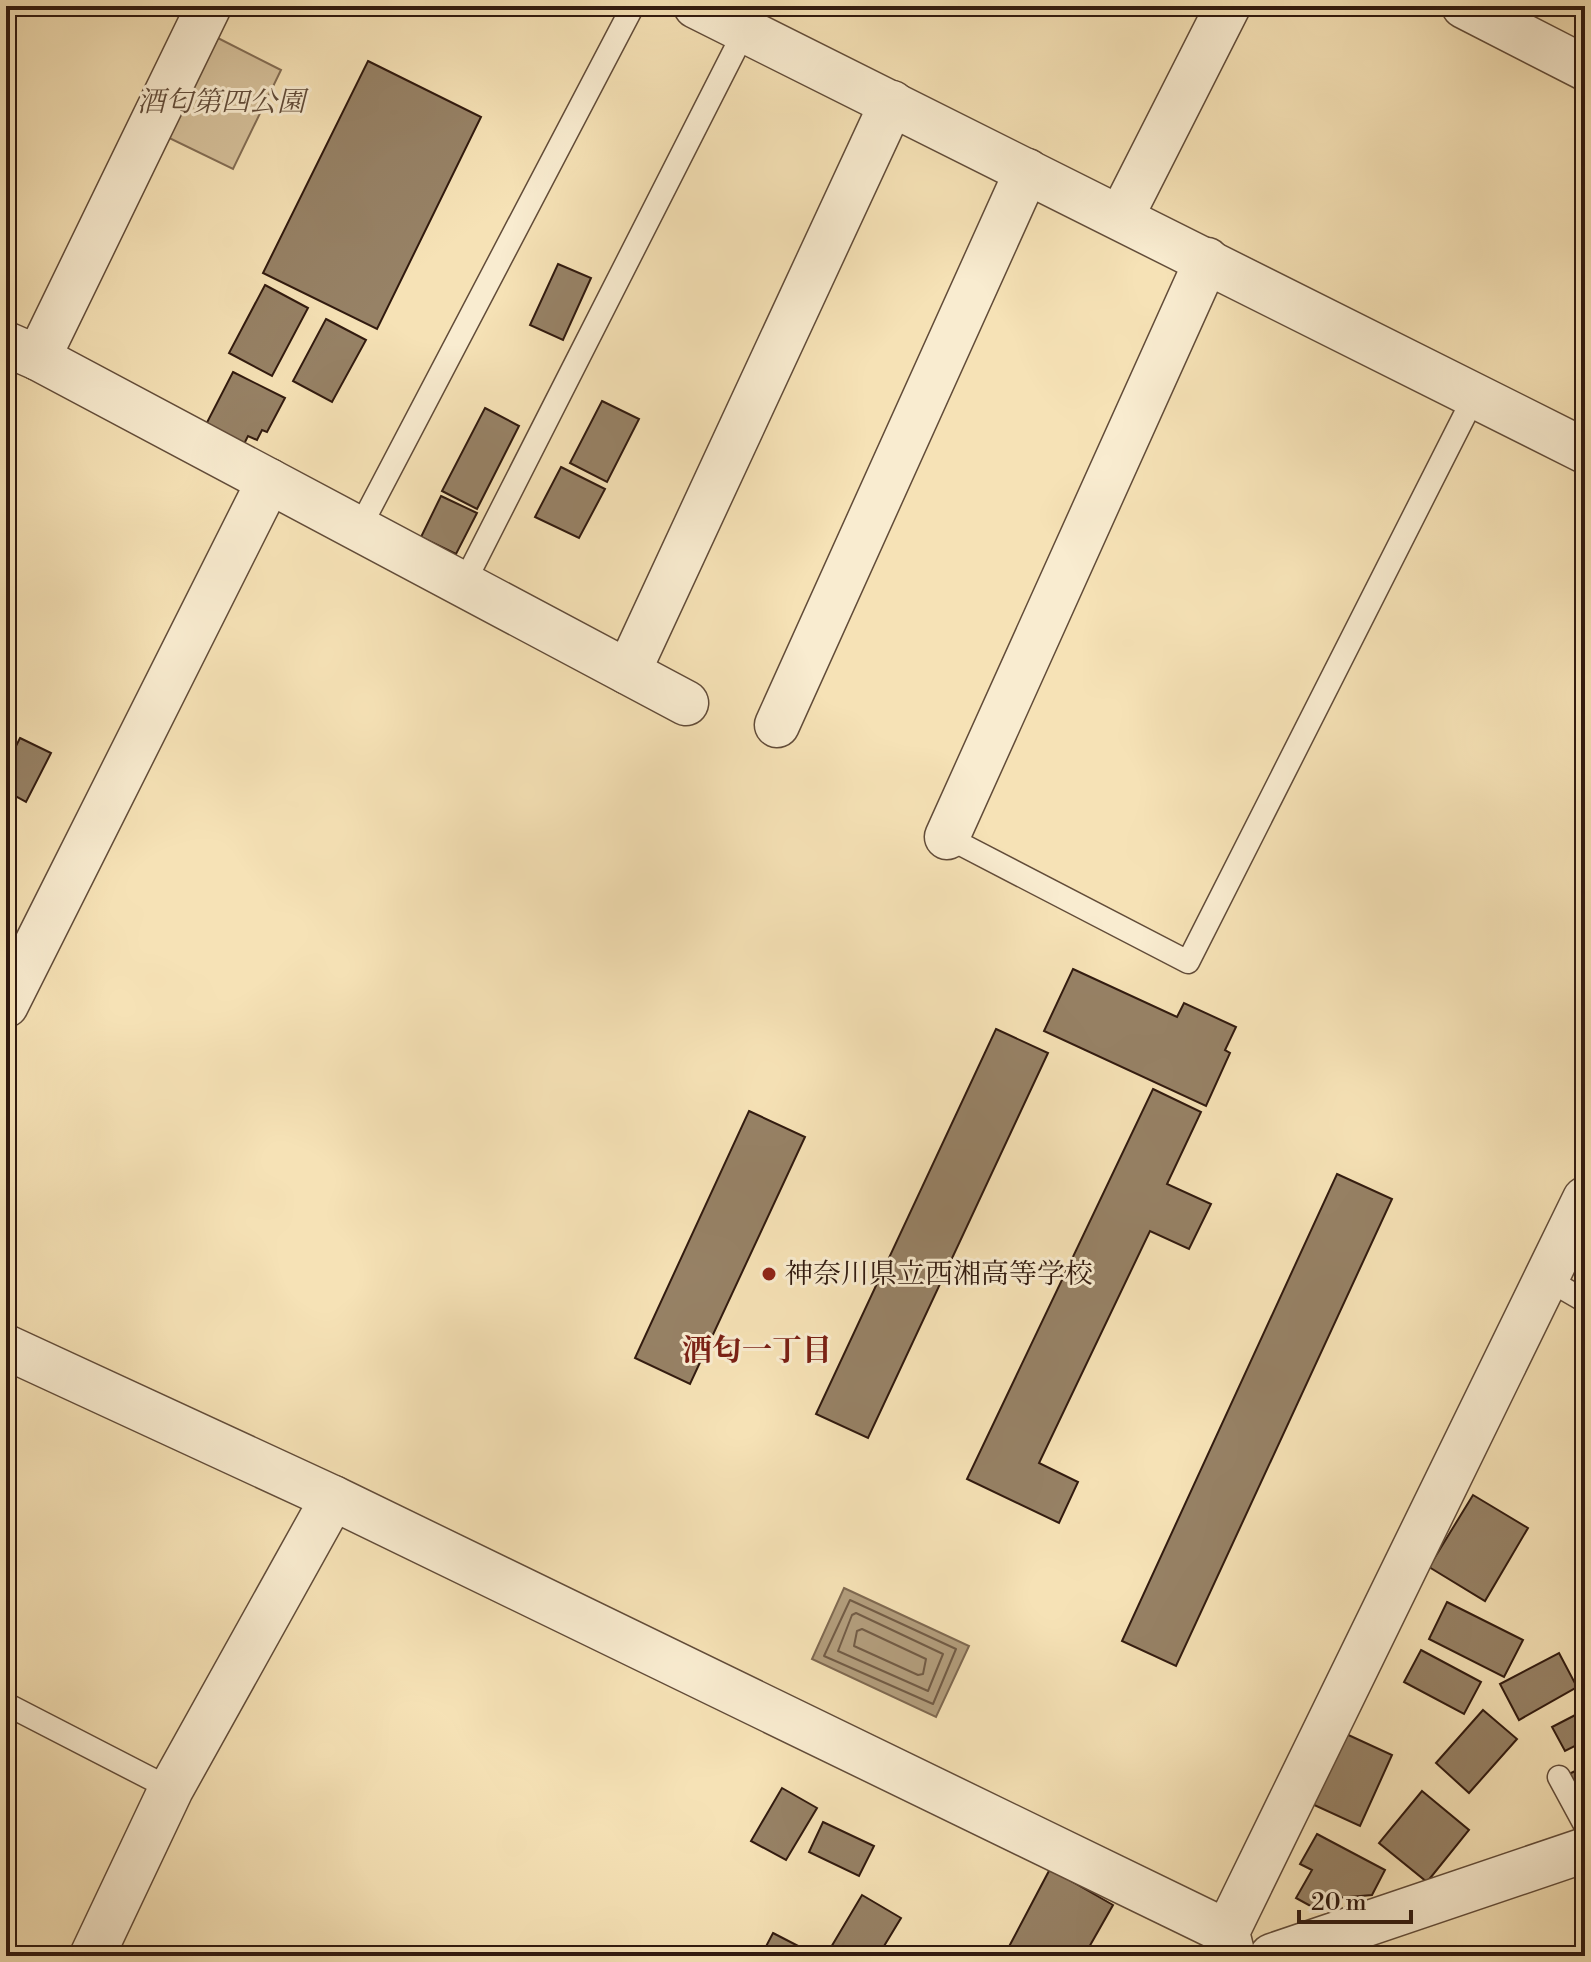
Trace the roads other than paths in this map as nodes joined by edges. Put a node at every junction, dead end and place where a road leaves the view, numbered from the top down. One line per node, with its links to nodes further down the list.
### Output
1 (209, 6): 12 (street)
2 (633, 6): 16 (lane)
3 (696, 6): 6 (street)
4 (1228, 6): 10 (street)
5 (1464, 6): 7 (street)
6 (745, 30): 8 (street); 17 (lane)
7 (1585, 68)
8 (892, 103): 9 (street); 18 (street)
9 (1027, 171): 10 (street); 20 (street)
10 (1121, 217): 11 (street)
11 (1207, 260): 13 (street); 21 (street)
12 (22, 351): 15 (street)
13 (1474, 397): 14 (street); 21 (lane)
14 (1585, 451)
15 (269, 481): 16 (street); 22 (street)
16 (359, 529): 17 (street)
17 (463, 585): 18 (street)
18 (628, 672): 19 (street)
19 (686, 703)
20 (777, 725)
21 (947, 837)
22 (6, 1005)
23 (1585, 1199): 24 (street)
24 (1547, 1279): 25 (lane); 33 (street)
25 (1585, 1301)
26 (6, 1347): 27 (street)
27 (333, 1498): 30 (street); 33 (street)
28 (6, 1704): 30 (lane)
29 (1559, 1777): 31 (lane)
30 (171, 1789): 34 (street)
31 (1585, 1825)
32 (1585, 1850): 35 (street)
33 (1230, 1944)
34 (92, 1956)
35 (1272, 1956)

